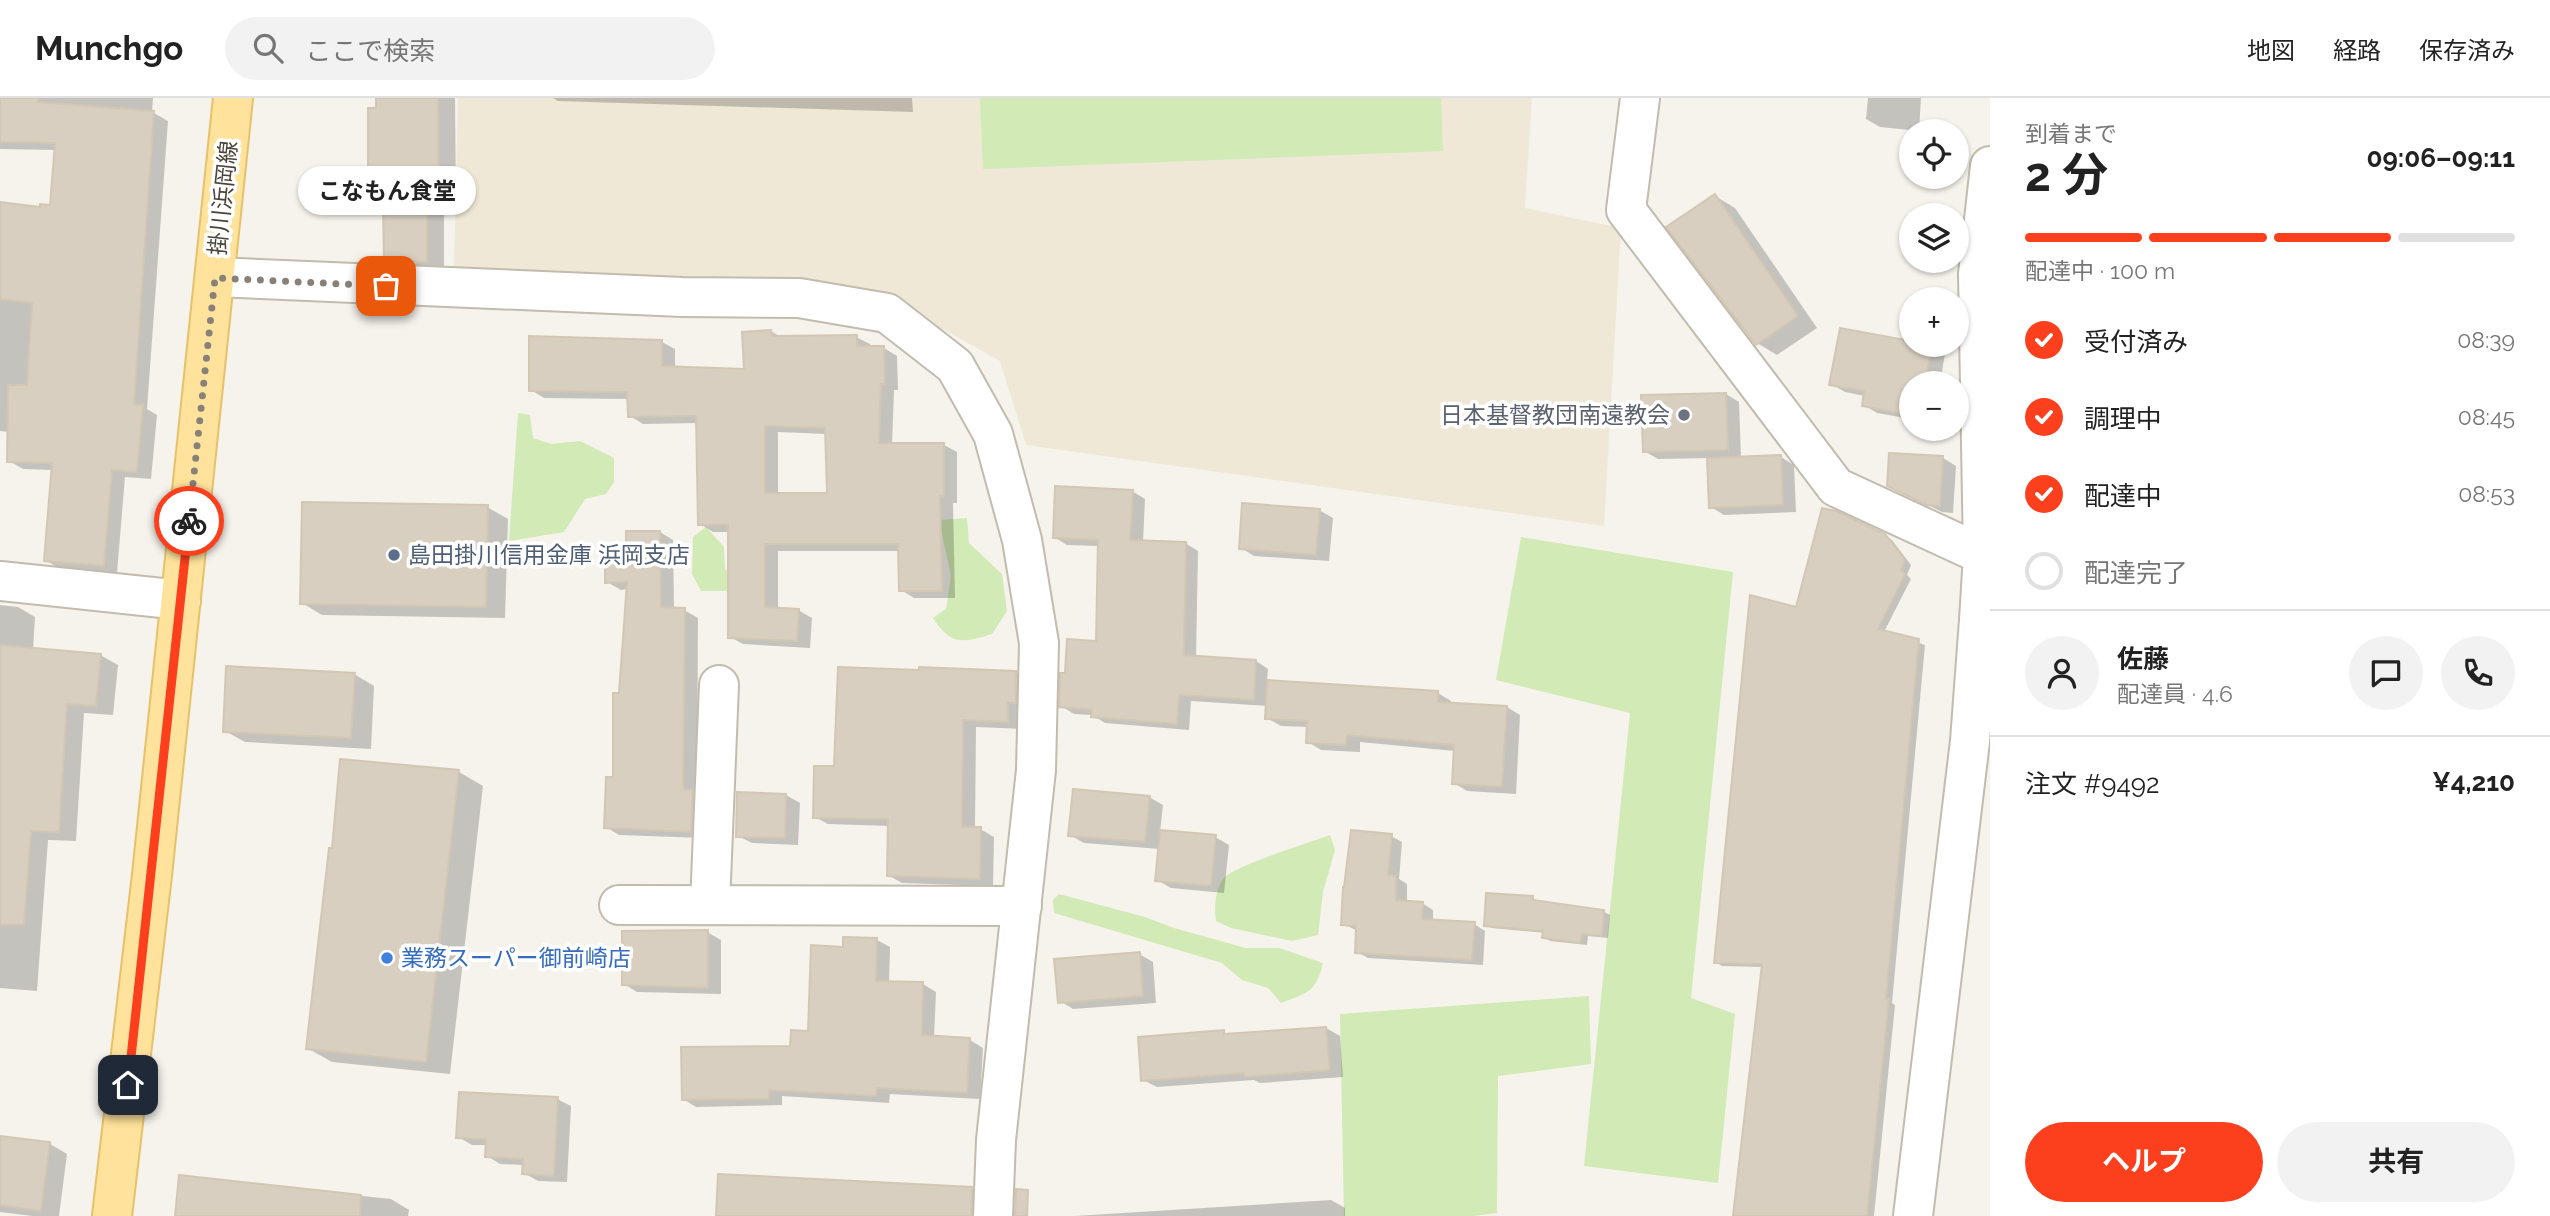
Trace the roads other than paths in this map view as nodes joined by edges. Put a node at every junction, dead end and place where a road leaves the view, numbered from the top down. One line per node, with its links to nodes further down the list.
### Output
1 (233, 98): 5 (main road, 掛川浜岡線)
2 (1640, 98): 6 (street)
3 (1990, 166): 4 (street)
4 (1984, 273): 6 (street)
5 (215, 278): 8 (main road, 掛川浜岡線); 12 (street)
6 (1983, 555): 15 (street)
7 (0, 581): 8 (street)
8 (181, 600): 13 (main road, 掛川浜岡線)
9 (719, 685): 11 (street)
10 (619, 905): 11 (street)
11 (710, 905): 12 (street)
12 (1022, 906): 14 (street)
13 (112, 1216)
14 (993, 1216)
15 (1913, 1216)

